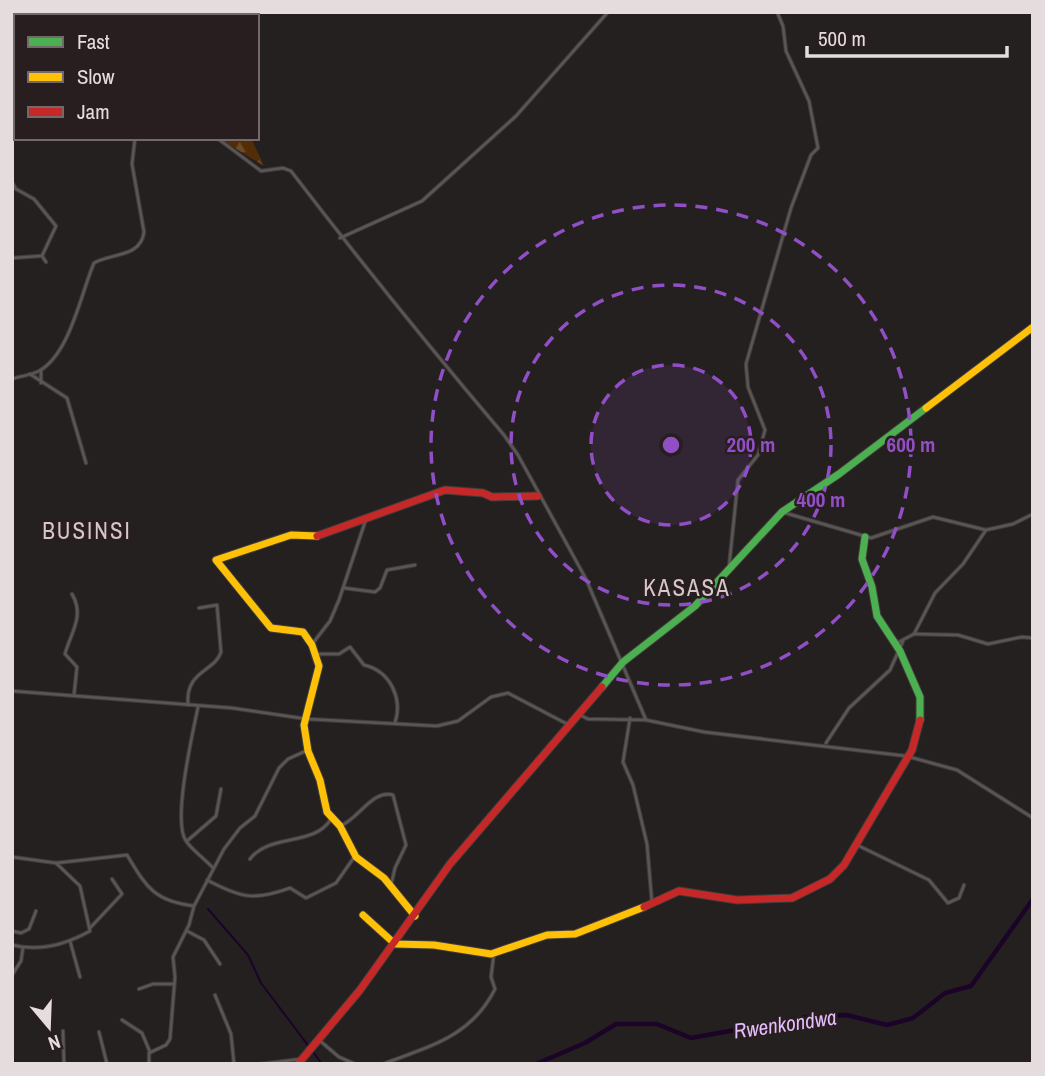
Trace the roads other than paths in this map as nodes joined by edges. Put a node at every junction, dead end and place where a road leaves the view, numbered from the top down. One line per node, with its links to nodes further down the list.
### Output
1 (608, 12): 6 (street)
2 (778, 12): 23 (street)
3 (135, 140): 11 (street)
4 (220, 140): 6 (street)
5 (12, 182): 7 (street)
6 (340, 238): 16 (street)
7 (42, 256): 8 (street); 9 (street)
8 (12, 258)
9 (46, 262)
10 (1033, 327): 17 (street)
11 (41, 370): 12 (street); 14 (street)
12 (30, 374): 13 (street); 14 (street)
13 (12, 379)
14 (41, 383): 15 (street)
15 (86, 463)
16 (538, 496): 19 (street); 32 (street)
17 (782, 512): 21 (street); 23 (street)
18 (1033, 514): 20 (street)
19 (368, 516): 24 (street); 30 (street)
20 (986, 530): 21 (street); 27 (street)
21 (865, 537): 29 (street)
22 (415, 565): 24 (street)
23 (729, 570): 32 (street)
24 (344, 588): 30 (street)
25 (72, 594): 34 (street)
26 (199, 608): 35 (street)
27 (914, 634): 28 (street); 29 (street)
28 (1033, 638)
29 (899, 642): 31 (street)
30 (313, 649): 39 (street); 41 (street)
31 (900, 651): 43 (street); 45 (street)
32 (623, 662): 37 (street); 40 (street)
33 (12, 691): 34 (street)
34 (74, 695): 35 (street)
35 (188, 705): 36 (street)
36 (198, 705): 39 (street); 50 (street)
37 (578, 714): 38 (street); 42 (street)
38 (630, 718): 40 (street); 61 (street)
39 (307, 719): 41 (street); 44 (street)
40 (646, 720): 43 (street)
41 (395, 723): 42 (street)
42 (569, 724): 65 (street)
43 (825, 745): 45 (street)
44 (308, 750): 48 (street); 56 (street)
45 (906, 756): 47 (street); 51 (street)
46 (220, 789): 50 (street)
47 (1033, 818)
48 (331, 819): 49 (street); 54 (street)
49 (340, 826): 52 (street); 60 (street)
50 (187, 842): 56 (street)
51 (855, 844): 59 (street); 61 (street)
52 (355, 856): 58 (street); 60 (street)
53 (12, 857): 55 (street)
54 (250, 859)
55 (56, 863): 62 (street); 66 (street)
56 (213, 868): 58 (street)
57 (112, 879): 66 (street)
58 (207, 880): 62 (street)
59 (964, 885)
60 (391, 886): 65 (street)
61 (652, 903): 73 (street)
62 (194, 906): 68 (street)
63 (36, 911): 67 (street)
64 (363, 915): 70 (street)
65 (415, 916): 70 (street)
66 (90, 928): 69 (street)
67 (12, 931)
68 (187, 931): 74 (street); 77 (street)
69 (70, 941): 72 (street); 76 (street)
70 (395, 944): 73 (street); 83 (street)
71 (12, 945): 72 (street)
72 (23, 947): 75 (street)
73 (491, 956): 92 (street)
74 (220, 964)
75 (12, 975)
76 (80, 977)
77 (174, 984): 78 (street); 84 (street)
78 (139, 989)
79 (215, 995): 89 (street)
80 (122, 1020): 84 (street)
81 (63, 1031): 86 (street)
82 (99, 1032): 87 (street)
83 (319, 1040): 85 (street); 91 (street)
84 (150, 1052): 88 (street)
85 (304, 1057): 90 (street)
86 (64, 1064)
87 (107, 1064)
88 (149, 1064)
89 (234, 1064)
90 (261, 1064)
91 (355, 1064)
92 (383, 1064)

